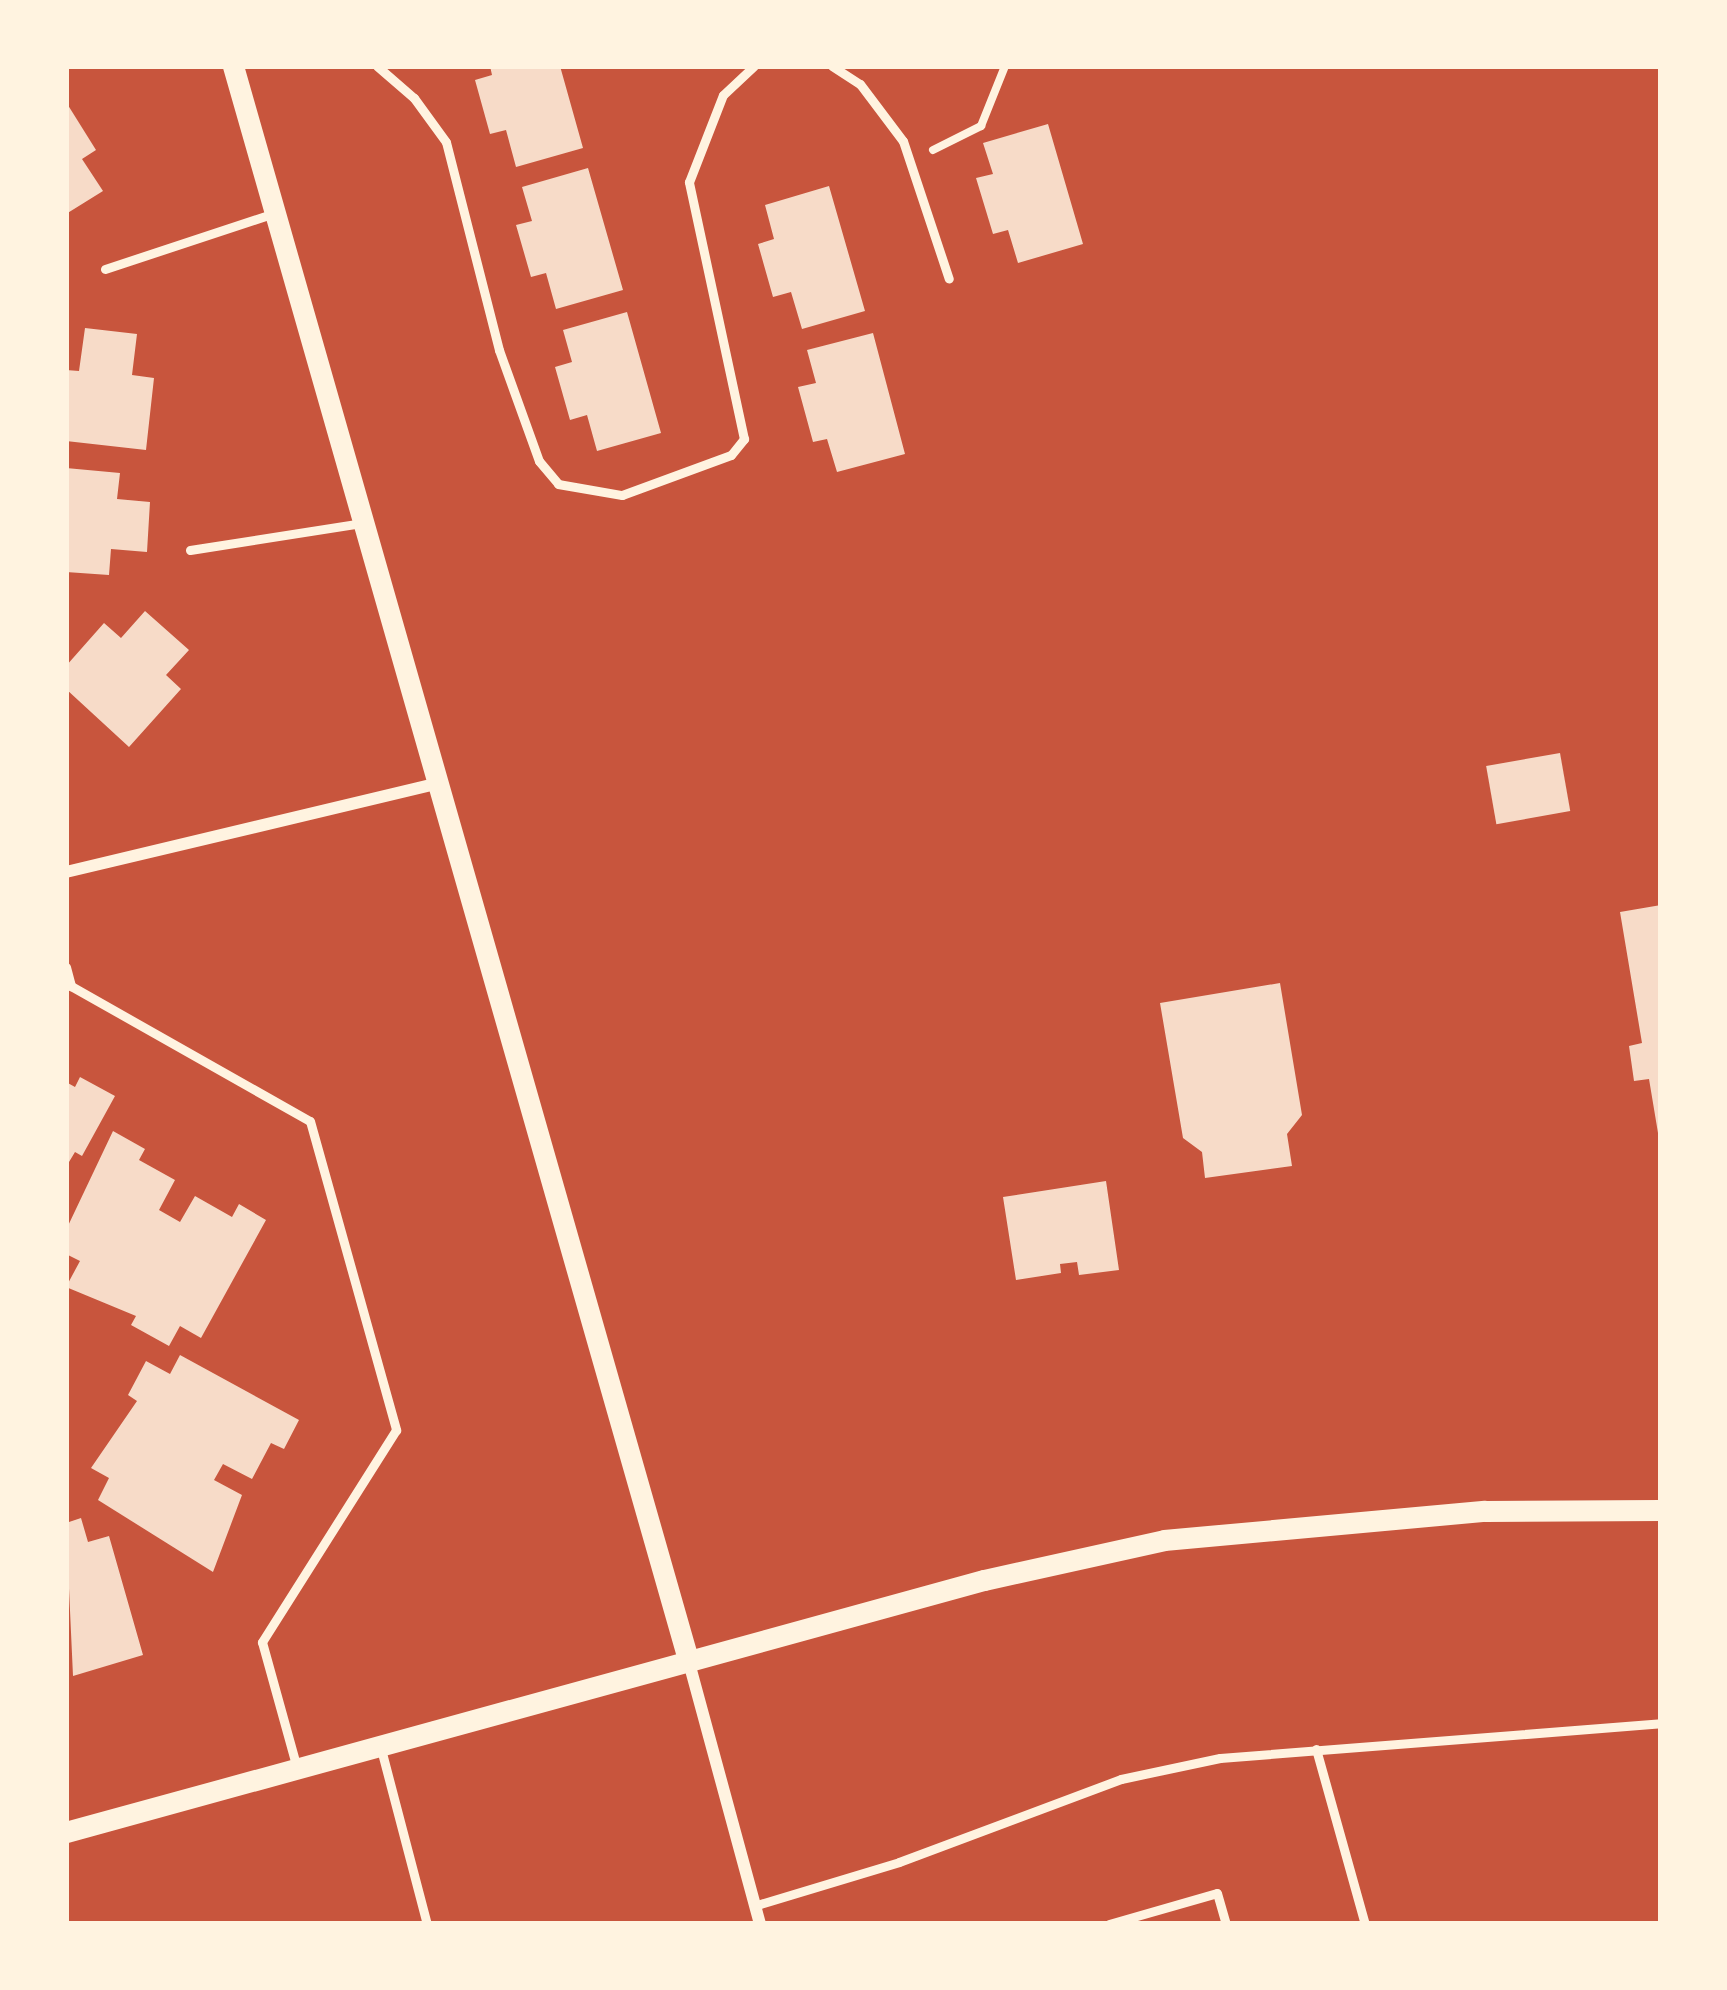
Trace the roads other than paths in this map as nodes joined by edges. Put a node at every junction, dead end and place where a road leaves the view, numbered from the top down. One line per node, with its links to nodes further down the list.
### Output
1 (233, 66): 5 (street)
2 (377, 66): 3 (lane)
3 (754, 66)
4 (832, 66): 7 (lane)
5 (277, 212): 6 (lane); 8 (street)
6 (105, 269)
7 (949, 279)
8 (364, 523): 9 (lane); 10 (street)
9 (190, 550)
10 (436, 784): 11 (street); 14 (street)
11 (66, 872)
12 (66, 967): 18 (lane)
13 (1661, 1510): 14 (street)
14 (688, 1659): 16 (street); 20 (street)
15 (1661, 1723): 17 (lane)
16 (380, 1745): 18 (street); 21 (lane)
17 (1316, 1749): 20 (lane); 25 (lane)
18 (297, 1768): 19 (street)
19 (66, 1832)
20 (757, 1905): 22 (street)
21 (428, 1924)
22 (760, 1924)
23 (1109, 1924): 24 (lane)
24 (1226, 1924)
25 (1365, 1924)

